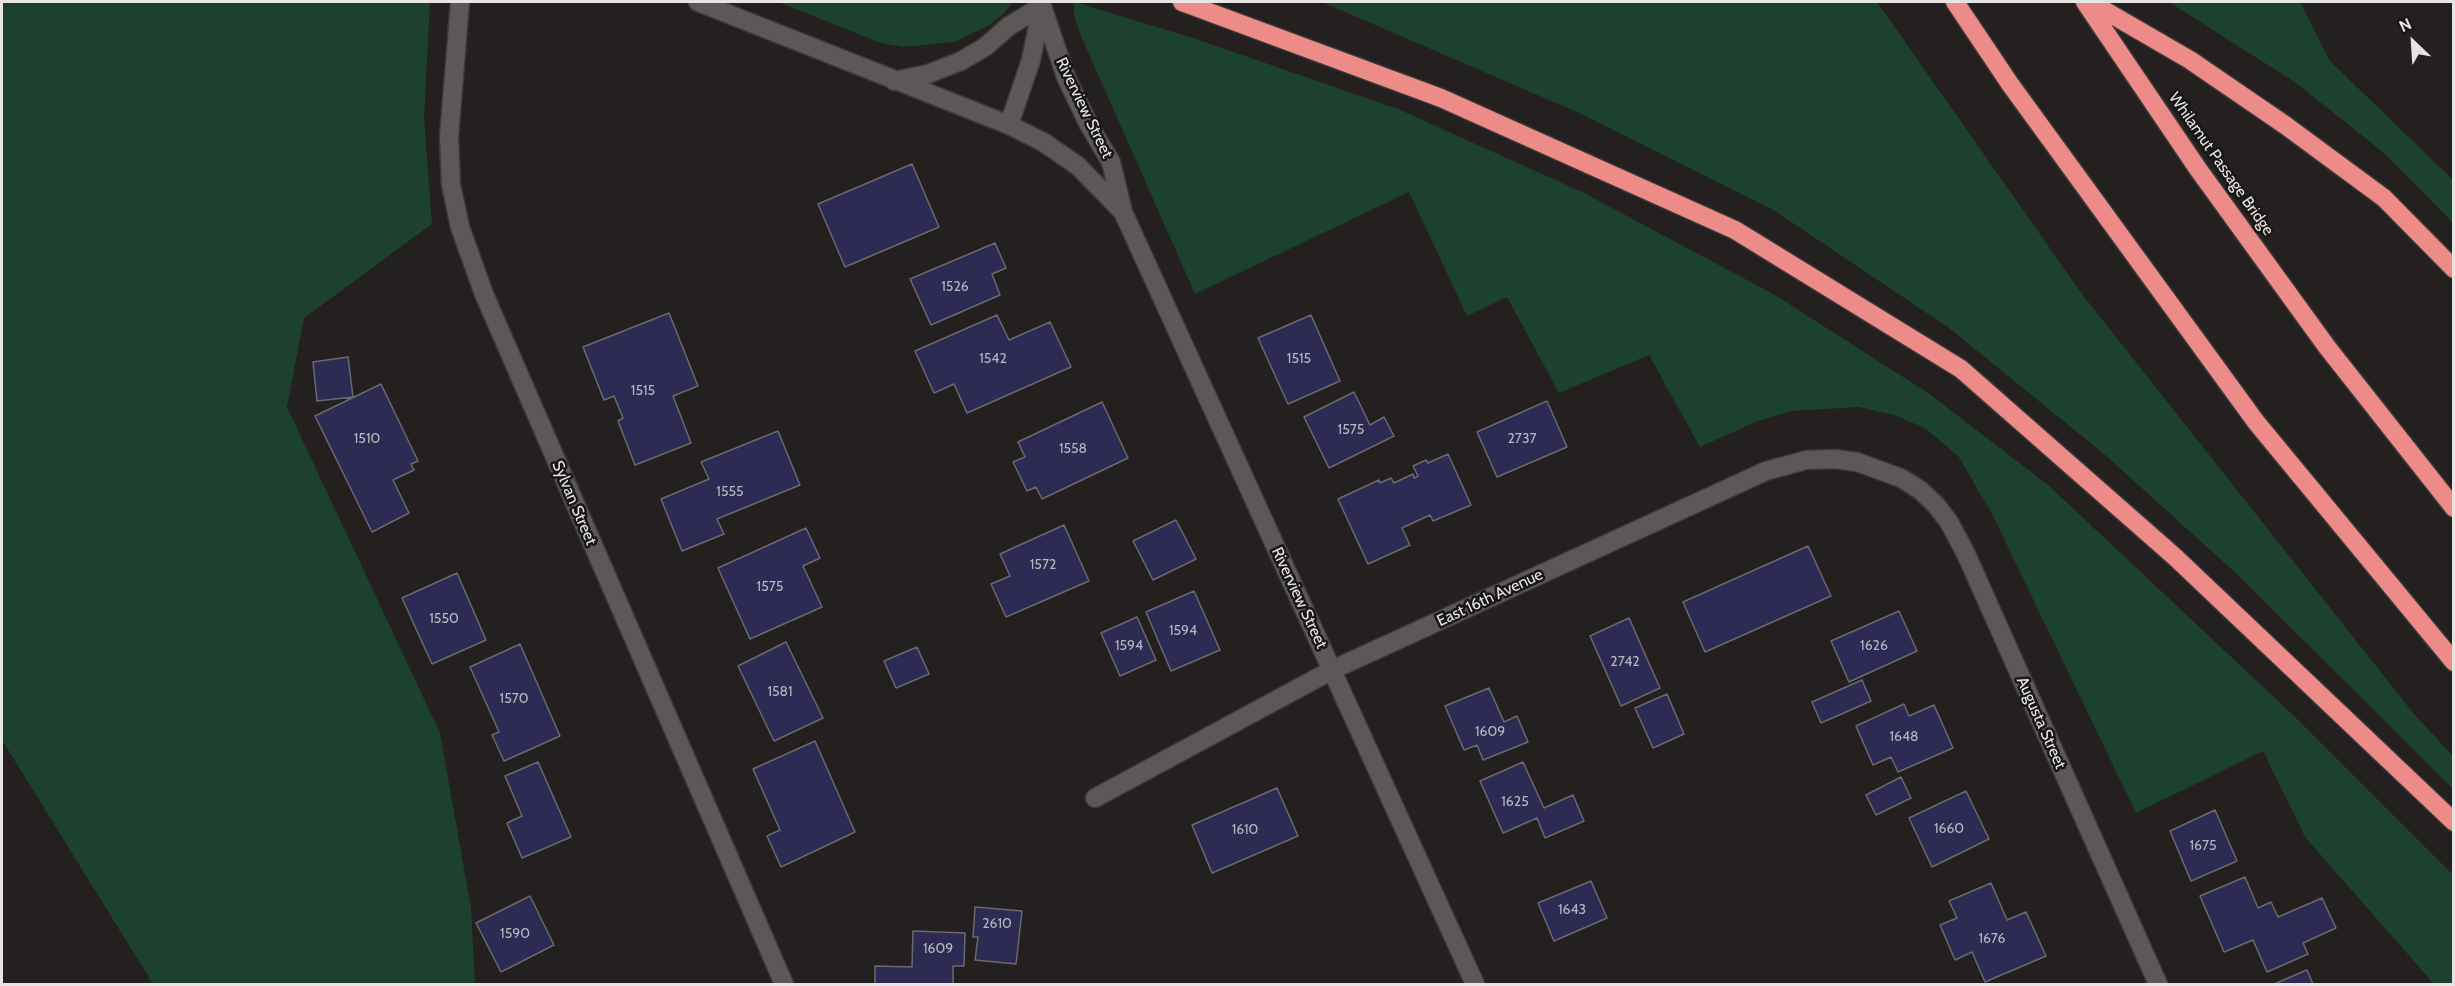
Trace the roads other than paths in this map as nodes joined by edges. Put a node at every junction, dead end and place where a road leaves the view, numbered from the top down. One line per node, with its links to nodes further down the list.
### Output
1 (460, 2): 18 (street, Sylvan Street)
2 (698, 2): 8 (street, Riverview Street)
3 (1182, 2): 17 (highway)
4 (1955, 2): 14 (highway)
5 (2085, 2): 13 (highway, Whilamut Passage Bridge)
6 (2090, 2): 11 (highway)
7 (1043, 4): 8 (street); 9 (street, Riverview Street); 10 (street, Riverview Street)
8 (894, 81): 9 (street, Riverview Street)
9 (1009, 125): 10 (street, Riverview Street)
10 (1123, 212): 15 (street, Riverview Street)
11 (2454, 268)
12 (1901, 478): 15 (street, East 16th Avenue); 20 (street, Augusta Street)
13 (2454, 508)
14 (2454, 662)
15 (1332, 670): 16 (street, East 16th Avenue); 19 (street, Riverview Street)
16 (1095, 798)
17 (2454, 822)
18 (784, 984)
19 (1475, 984)
20 (2158, 984)

